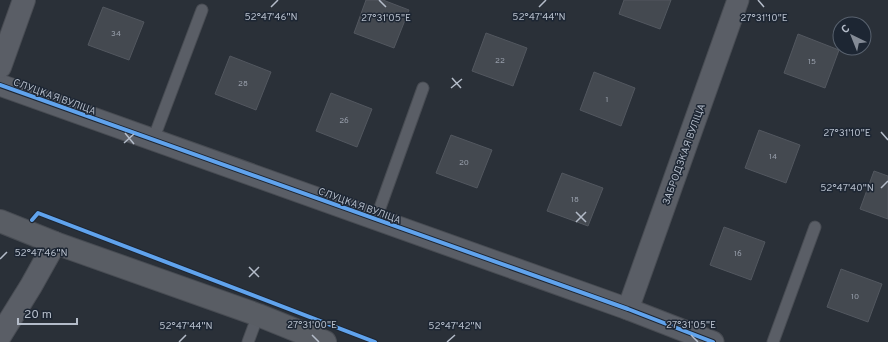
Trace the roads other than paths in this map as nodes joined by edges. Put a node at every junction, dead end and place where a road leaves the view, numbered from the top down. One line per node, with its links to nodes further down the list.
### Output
1 (24, 0): 4 (street)
2 (738, 0): 12 (street, ЗАБРОДЗКАЯ ВУЛІЦА)
3 (202, 10): 7 (lane)
4 (0, 67)
5 (0, 85): 7 (street, СЛУЦКАЯ ВУЛІЦА)
6 (423, 88): 8 (lane)
7 (153, 140): 8 (street, СЛУЦКАЯ ВУЛІЦА)
8 (376, 219): 12 (street, СЛУЦКАЯ ВУЛІЦА)
9 (0, 221): 11 (main road)
10 (815, 227): 18 (lane)
11 (55, 243): 13 (main road); 14 (street)
12 (628, 309): 17 (street, СЛУЦКАЯ ВУЛІЦА)
13 (258, 315): 15 (lane); 16 (main road)
14 (0, 336)
15 (248, 342)
16 (325, 342)
17 (713, 342)
18 (773, 342)

